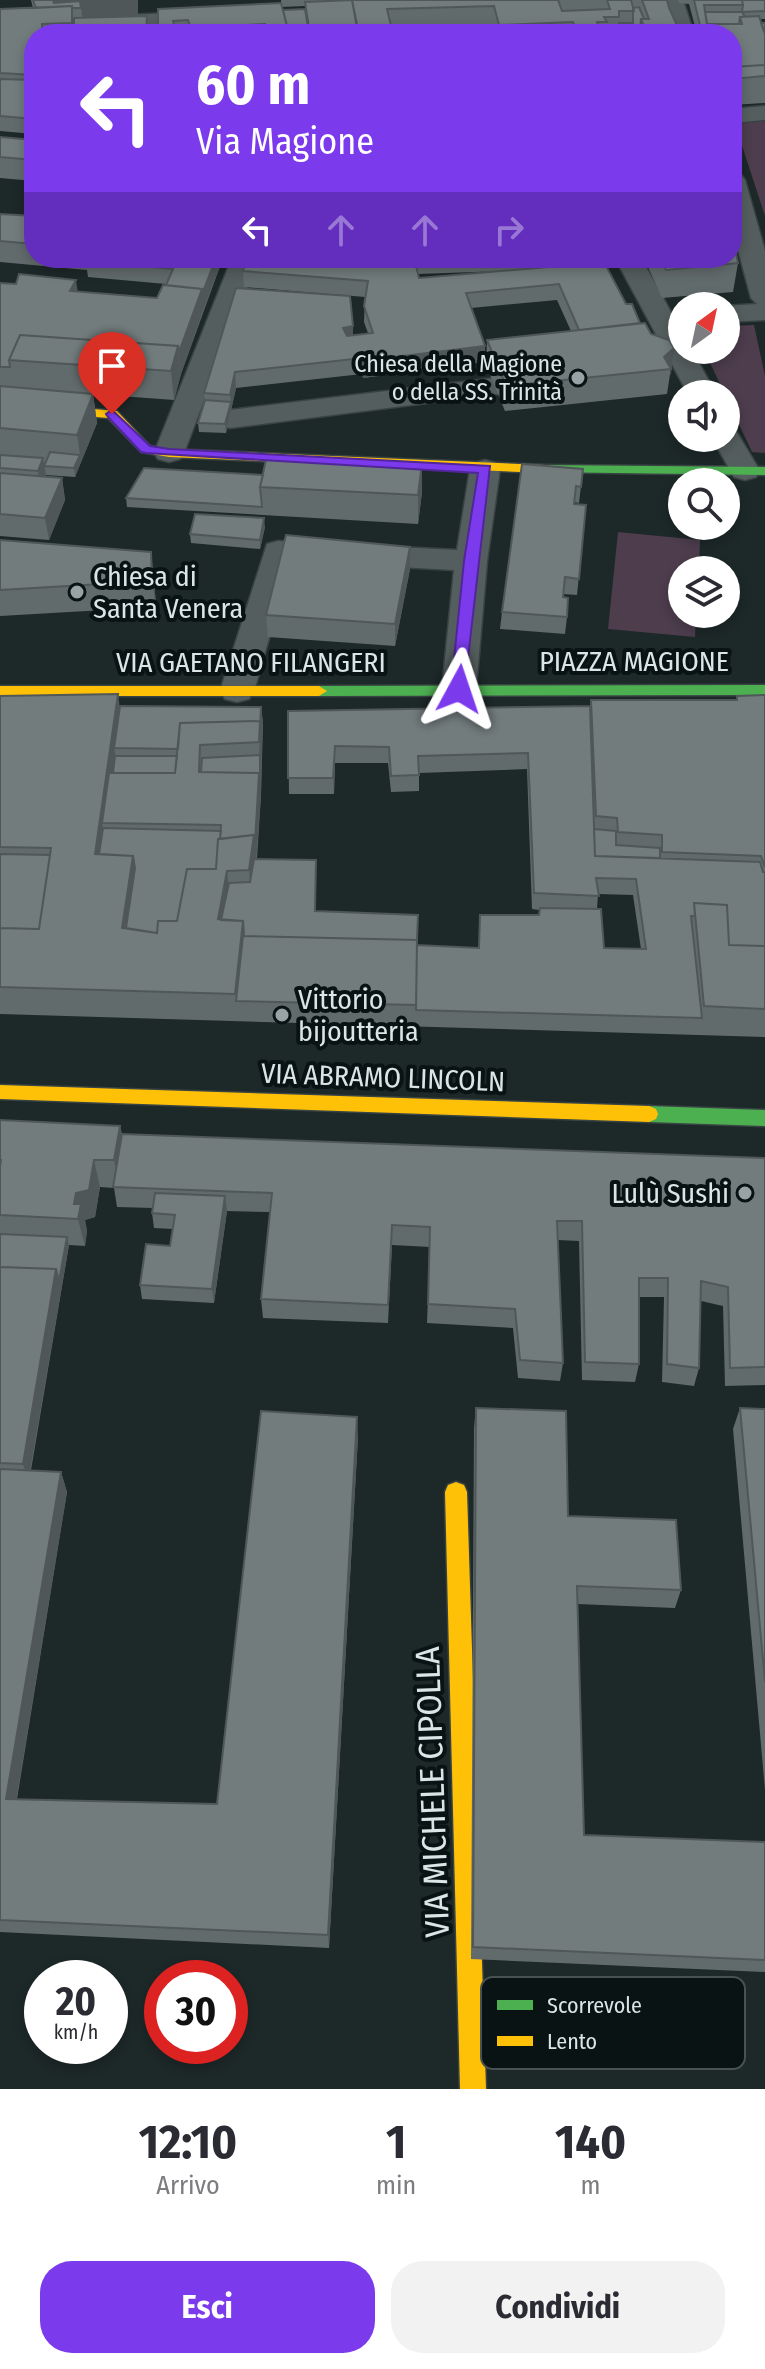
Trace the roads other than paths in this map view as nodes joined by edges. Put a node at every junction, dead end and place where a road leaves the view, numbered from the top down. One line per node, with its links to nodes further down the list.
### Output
1 (672, 0): 2 (street); 5 (street)
2 (642, 1)
3 (236, 17): 4 (street)
4 (86, 24)
5 (680, 24)
6 (24, 27): 7 (street)
7 (0, 28)
8 (765, 113): 9 (street)
9 (742, 115)
10 (742, 216): 13 (street)
11 (241, 268): 21 (street)
12 (635, 268): 15 (street)
13 (765, 298)
14 (765, 312): 16 (street)
15 (668, 313)
16 (740, 313)
17 (495, 387): 19 (street)
18 (0, 405): 21 (street)
19 (230, 419)
20 (739, 452): 23 (street)
21 (169, 453): 22 (street)
22 (485, 469): 23 (street); 24 (street)
23 (755, 471)
24 (471, 561): 25 (street); 29 (street)
25 (459, 689): 26 (street, VIA GAETANO FILANGERI); 29 (street, VIA GAETANO FILANGERI)
26 (502, 689): 27 (street, PIAZZA MAGIONE)
27 (765, 690)
28 (0, 691): 29 (street, VIA GAETANO FILANGERI)
29 (237, 691)
30 (0, 1092): 31 (street, VIA ABRAMO LINCOLN)
31 (765, 1118)
32 (456, 1492): 33 (street, VIA MICHELE CIPOLLA)
33 (473, 2089)

